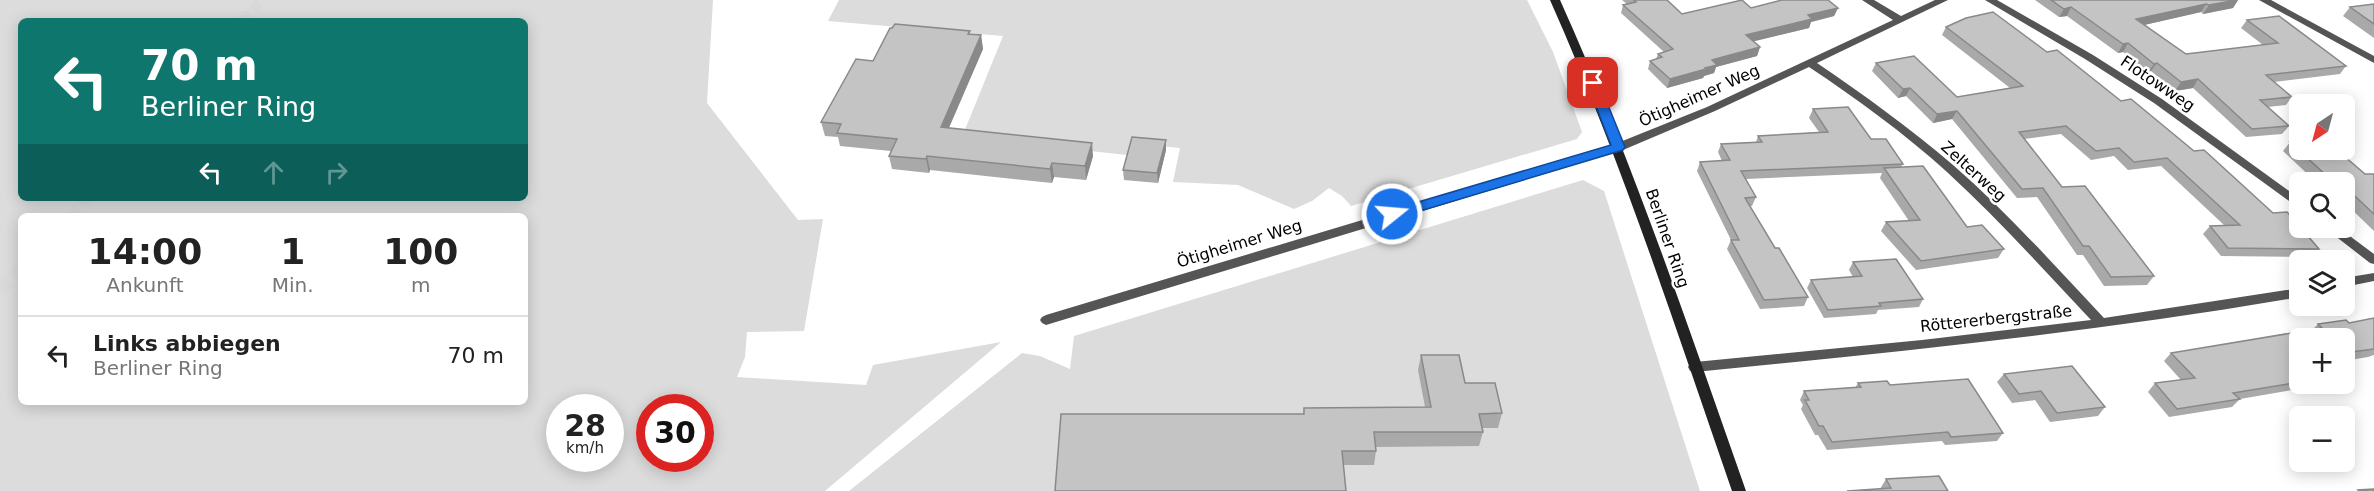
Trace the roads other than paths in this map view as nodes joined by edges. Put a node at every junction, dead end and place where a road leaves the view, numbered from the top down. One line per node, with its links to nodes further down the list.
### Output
1 (1556, 0): 9 (street, Berliner Ring)
2 (1868, 0): 6 (street)
3 (1942, 0): 6 (street, Ötigheimer Weg)
4 (1990, 0): 10 (street, Flotowweg)
5 (2264, 0): 7 (street)
6 (1901, 21): 8 (street, Ötigheimer Weg)
7 (2374, 60)
8 (1808, 62): 9 (street, Ötigheimer Weg); 17 (street, Zelterweg)
9 (1618, 147): 16 (street, Ötigheimer Weg); 18 (street, Berliner Ring)
10 (2289, 197)
11 (2344, 238): 12 (street)
12 (2374, 260)
13 (2374, 277): 14 (street)
14 (2355, 281)
15 (2289, 294): 17 (street, Röttererbergstraße)
16 (1046, 320)
17 (2101, 323): 18 (street, Röttererbergstraße)
18 (1695, 367): 19 (street, Berliner Ring)
19 (1739, 491)

